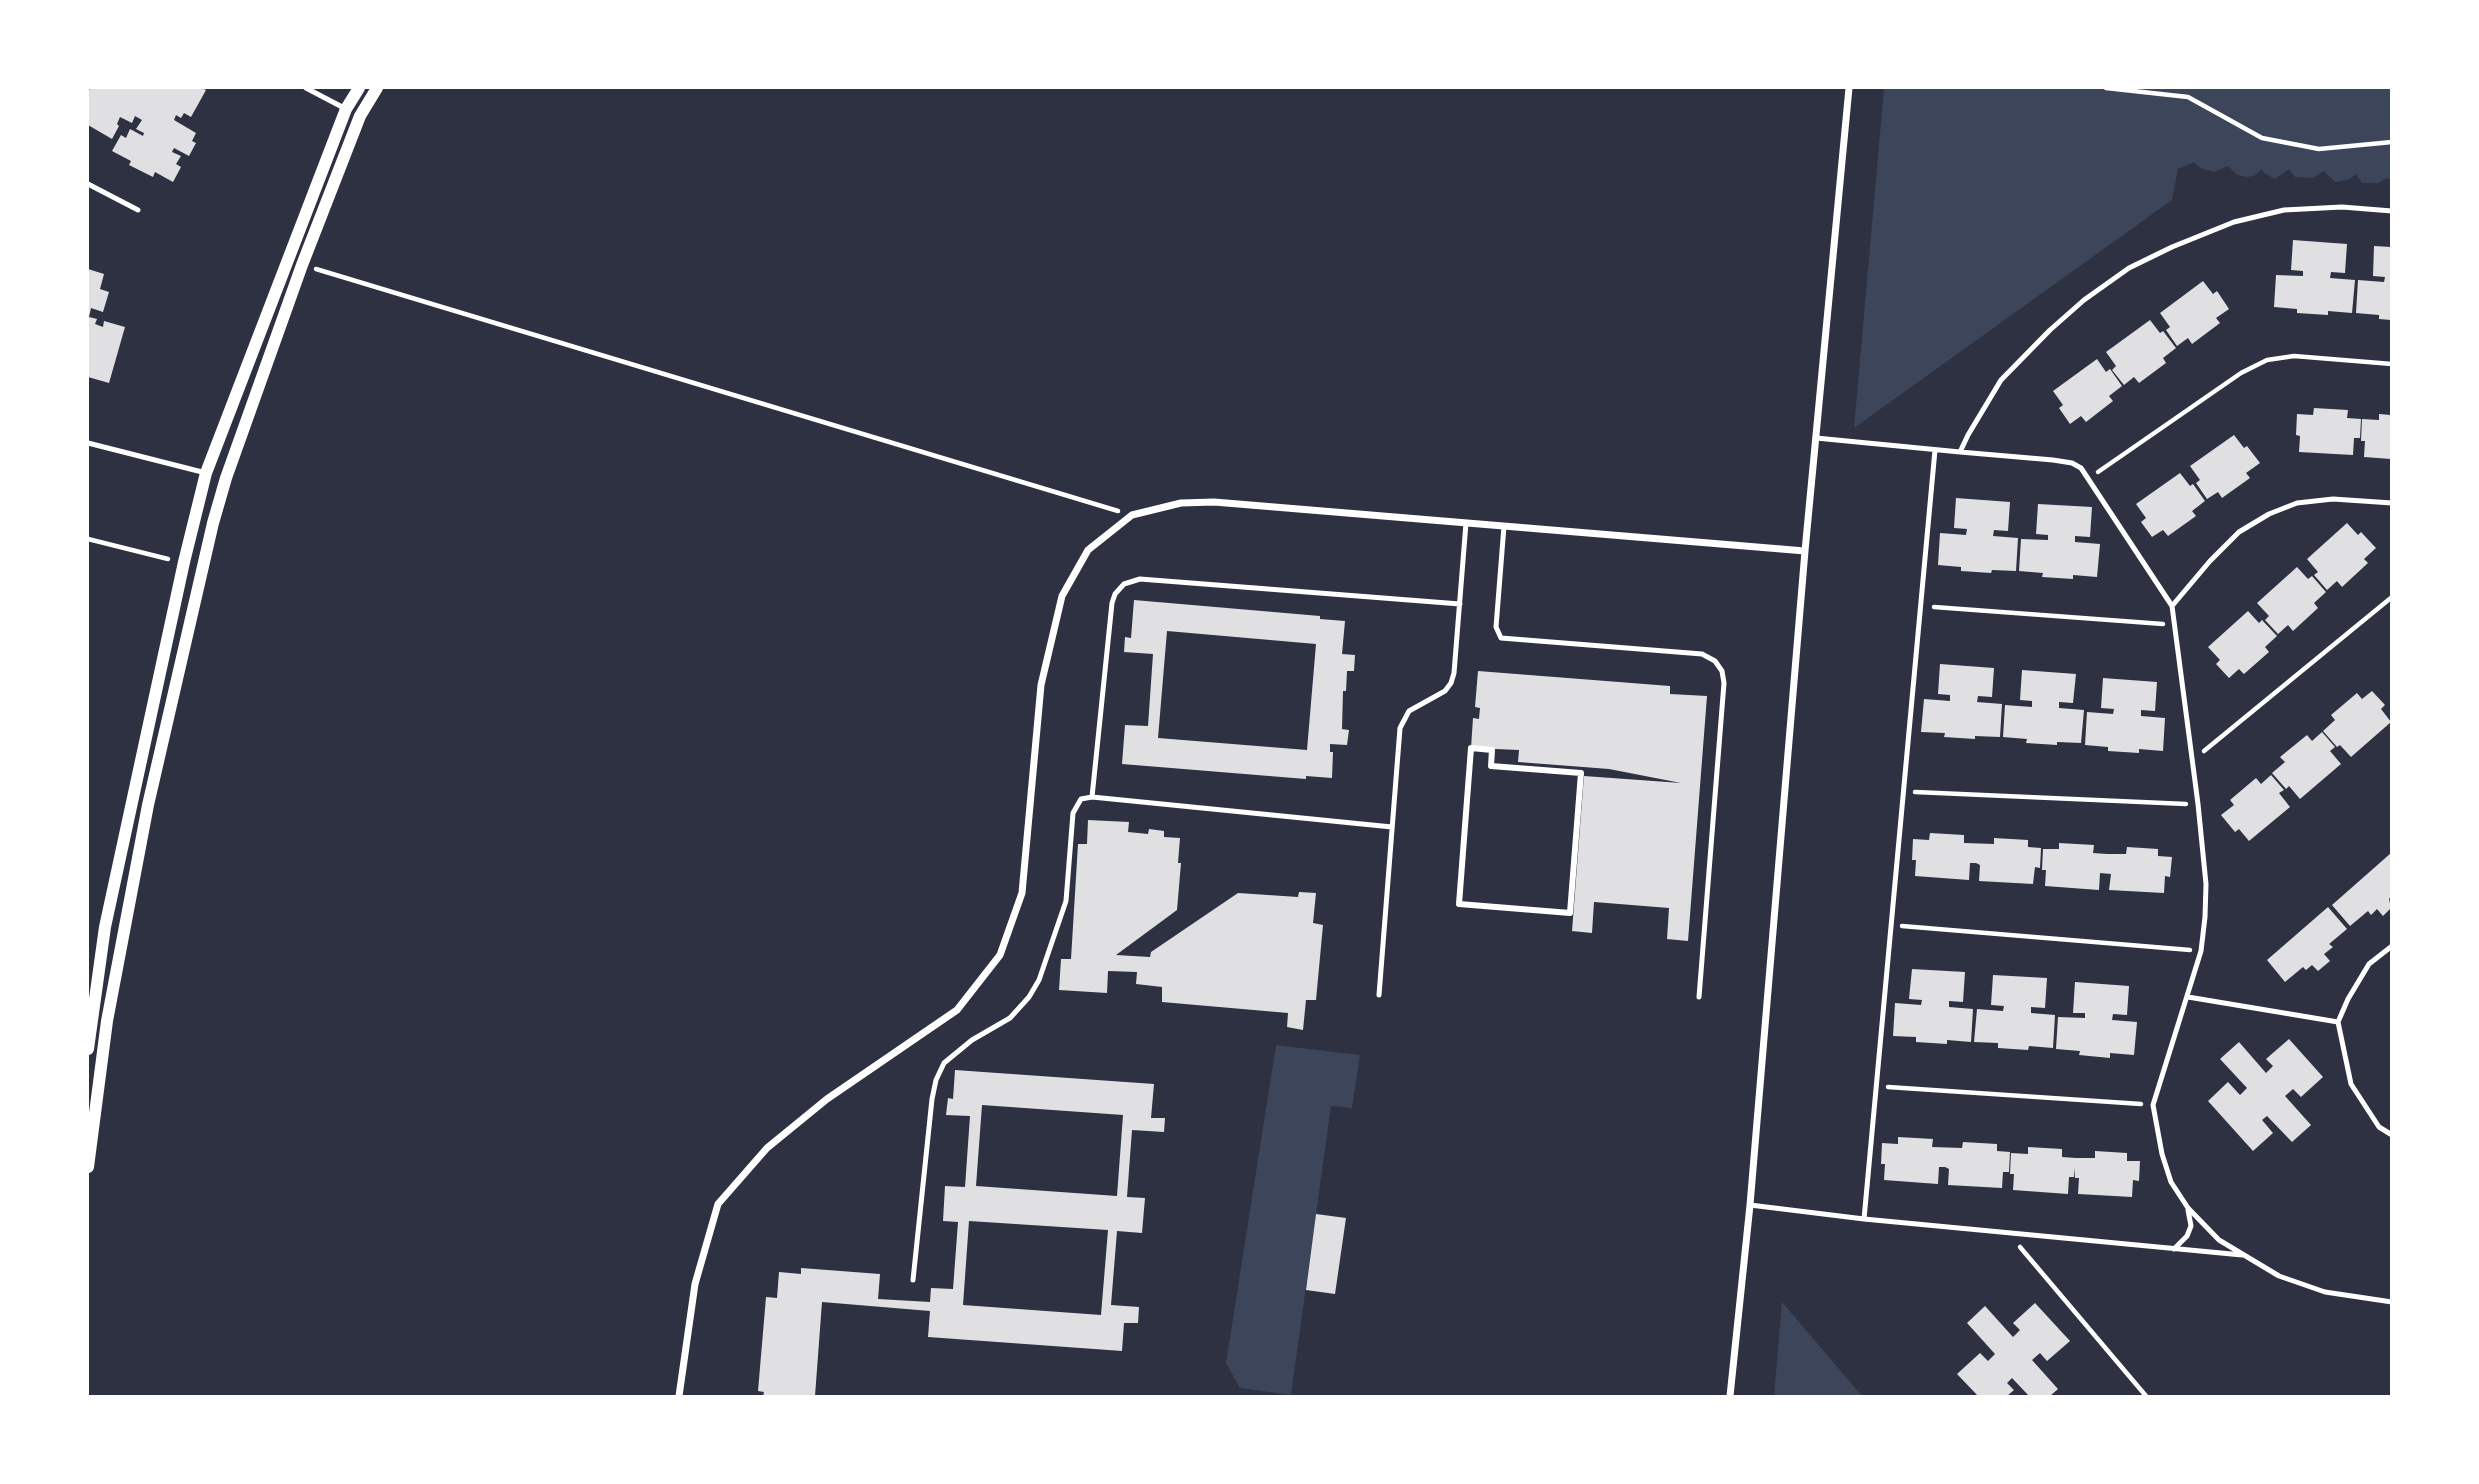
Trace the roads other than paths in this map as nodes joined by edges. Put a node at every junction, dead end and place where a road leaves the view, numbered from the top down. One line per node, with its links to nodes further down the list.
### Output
1 (306, 88): 5 (lane)
2 (359, 88): 5 (street)
3 (377, 88): 30 (street)
4 (1849, 88): 9 (street)
5 (346, 109): 13 (street)
6 (88, 184): 7 (lane)
7 (138, 210)
8 (2392, 211): 12 (lane)
9 (1816, 438): 11 (lane); 17 (street)
10 (88, 443): 13 (lane)
11 (1935, 450): 12 (lane); 33 (lane)
12 (1960, 452): 19 (lane)
13 (206, 473): 28 (street)
14 (2392, 503): 19 (lane)
15 (1466, 523): 16 (street); 18 (lane); 38 (street)
16 (1504, 526): 17 (street); 25 (lane)
17 (1805, 551): 31 (street)
18 (1460, 604): 21 (lane); 22 (lane)
19 (2172, 606): 26 (lane)
20 (1471, 748): 20 (street)
21 (1092, 797): 22 (lane); 36 (lane)
22 (1392, 827): 24 (lane)
23 (2392, 946): 27 (lane)
24 (1379, 995)
25 (1699, 997)
26 (2188, 997): 27 (lane); 32 (lane)
27 (2339, 1023): 29 (lane)
28 (88, 1049)
29 (2392, 1135)
30 (88, 1167)
31 (1750, 1205): 33 (lane); 39 (street)
32 (2188, 1208): 34 (lane); 35 (lane)
33 (1864, 1219): 34 (lane)
34 (2174, 1249): 35 (lane)
35 (2245, 1256): 37 (lane)
36 (913, 1280)
37 (2392, 1302)
38 (679, 1396)
39 (1730, 1396)

